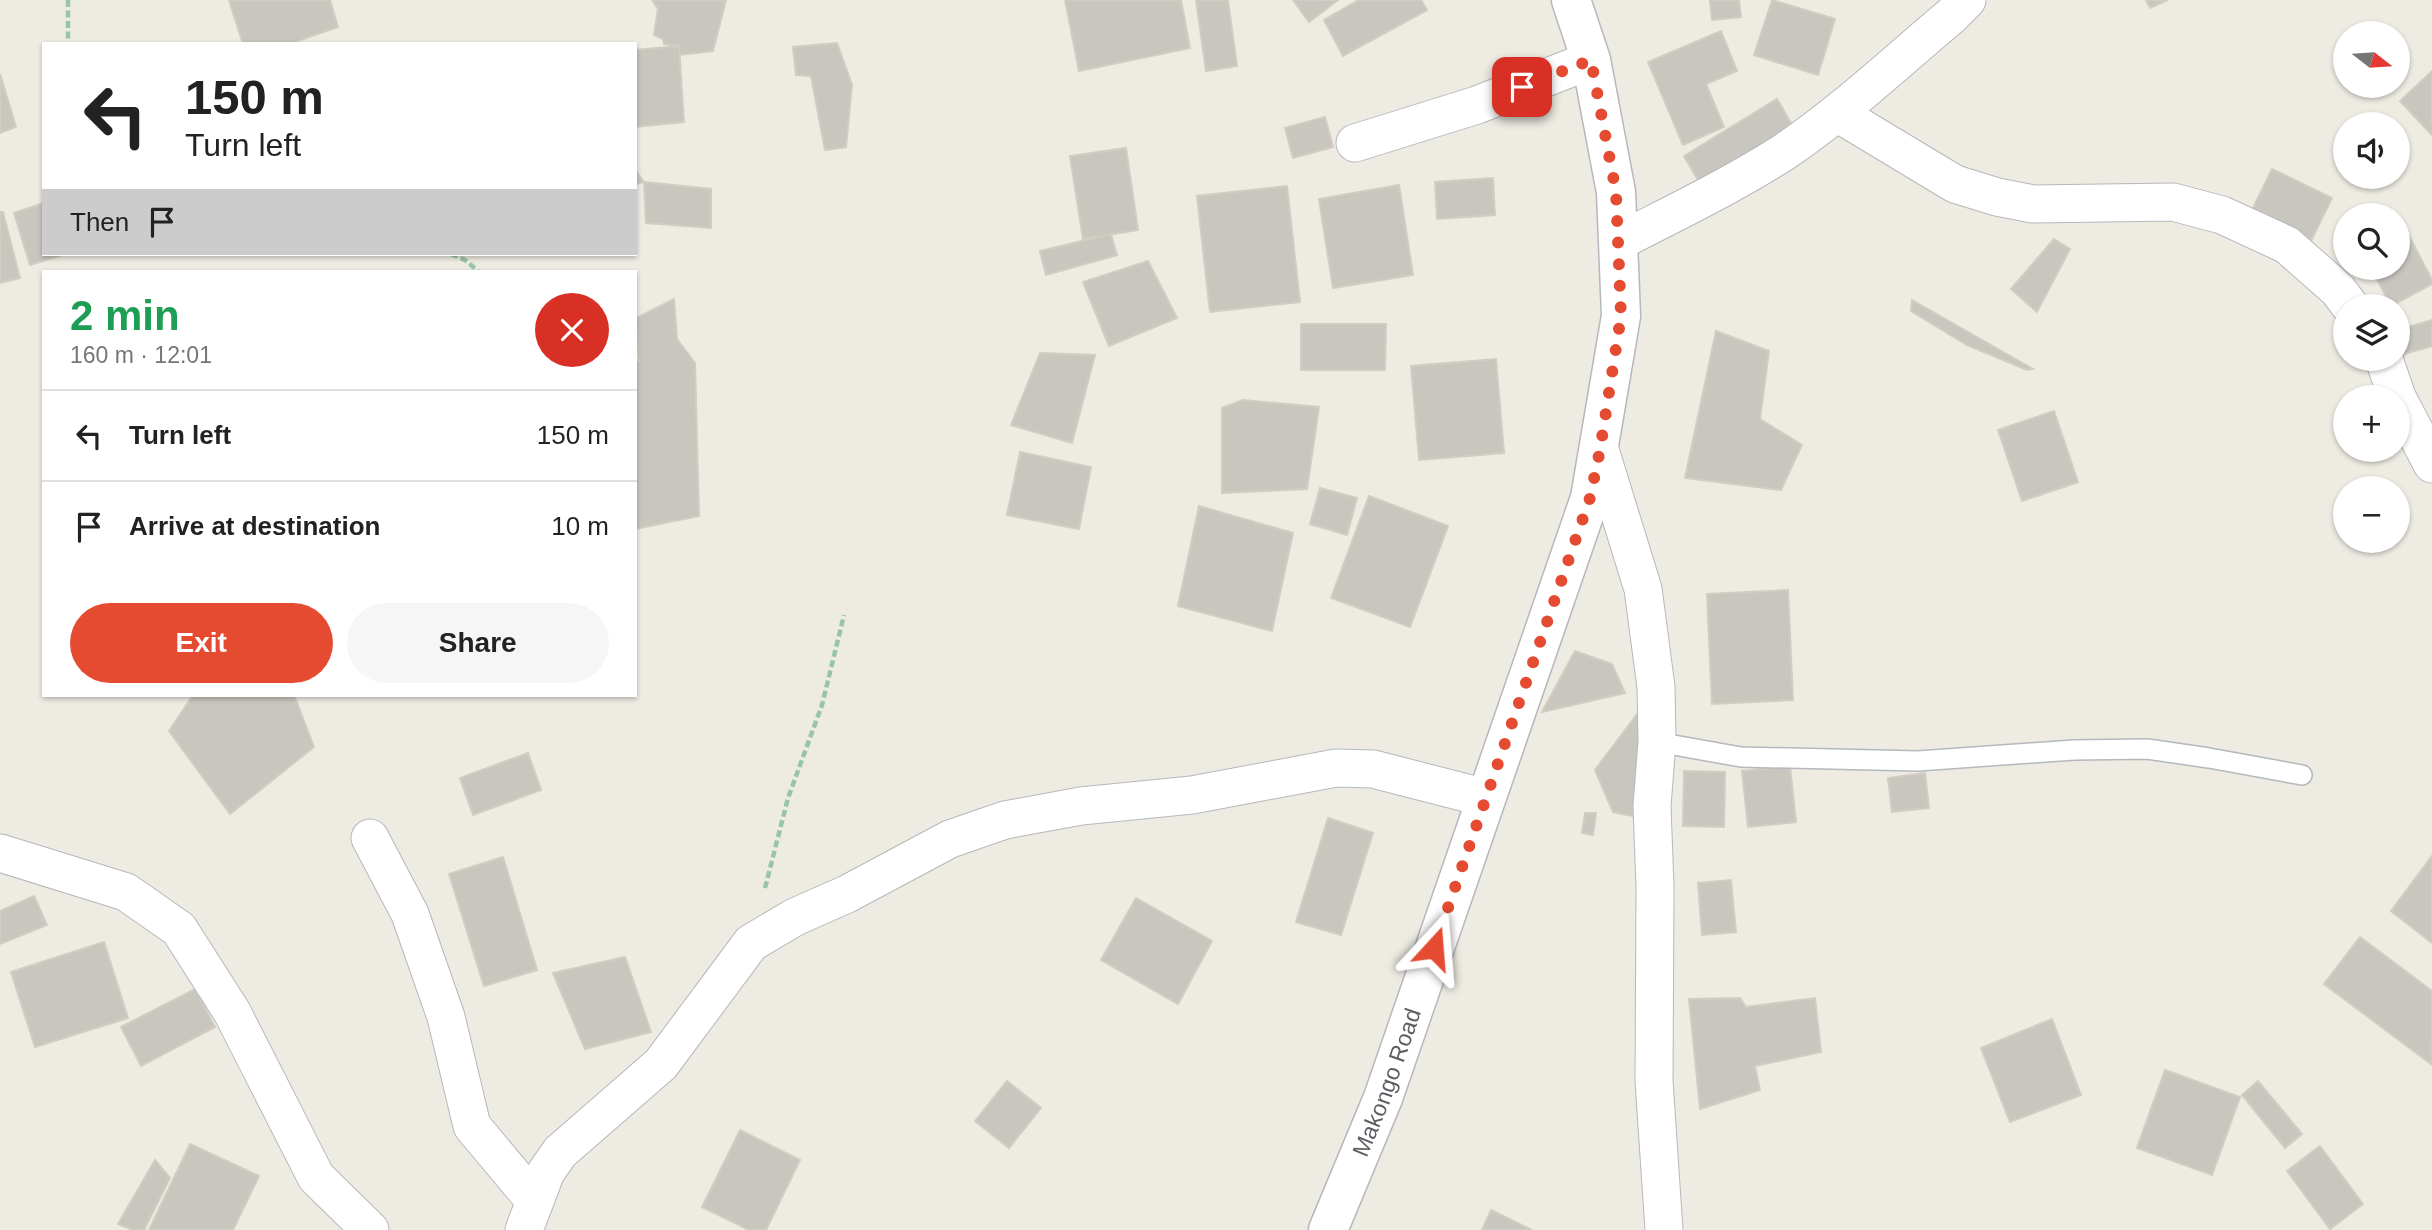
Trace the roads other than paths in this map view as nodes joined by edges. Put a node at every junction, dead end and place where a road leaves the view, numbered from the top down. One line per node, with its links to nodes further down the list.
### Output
1 (1571, 0): 3 (street, Makongo Road)
2 (1967, 0): 4 (street)
3 (1591, 60): 5 (street); 6 (street, Makongo Road)
4 (1837, 113): 6 (street); 7 (street)
5 (1355, 143)
6 (1618, 242): 9 (street, Makongo Road)
7 (2341, 294)
8 (2410, 423): 10 (street)
9 (1600, 450): 11 (street); 13 (street, Makongo Road)
10 (2432, 464)
11 (1657, 742): 12 (lane); 19 (street)
12 (2302, 775)
13 (1486, 798): 16 (street); 18 (street, Makongo Road)
14 (370, 838): 16 (street)
15 (0, 853): 17 (street)
16 (529, 1215)
17 (370, 1230)
18 (1328, 1230)
19 (1664, 1230)

